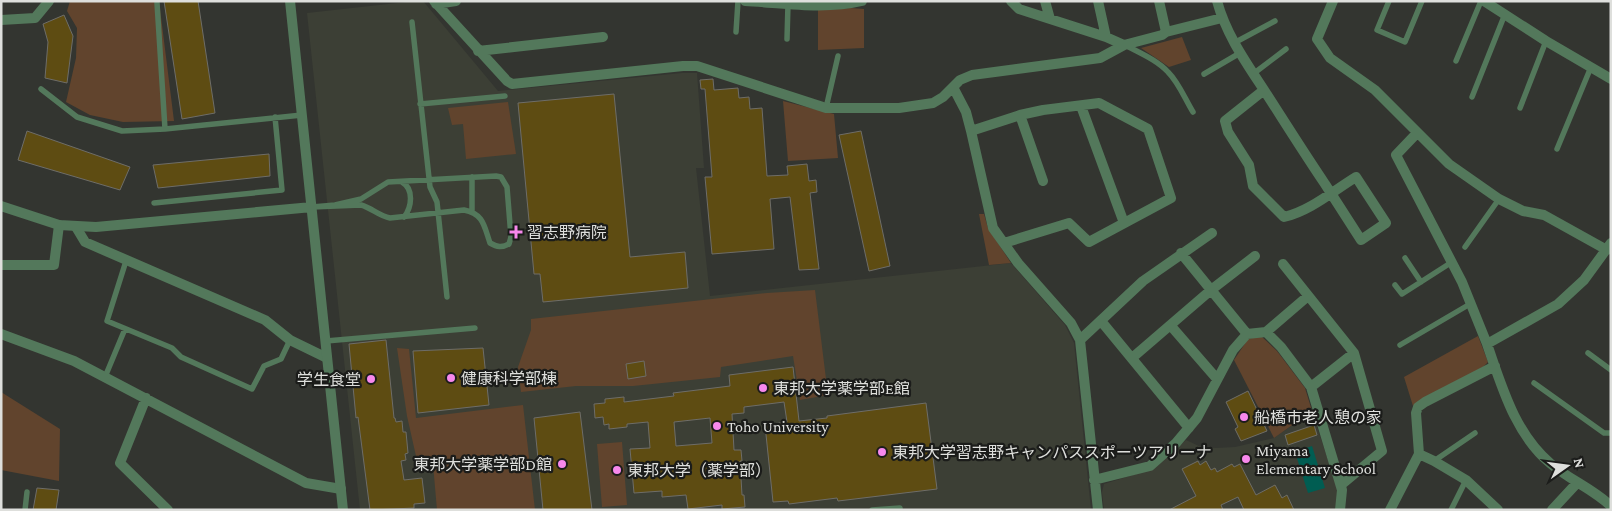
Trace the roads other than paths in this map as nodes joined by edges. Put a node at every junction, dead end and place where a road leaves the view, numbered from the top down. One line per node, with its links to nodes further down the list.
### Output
1 (49, 1): 22 (street)
2 (290, 1): 53 (street)
3 (456, 1): 17 (street)
4 (738, 1): 26 (lane)
5 (746, 1): 18 (street)
6 (862, 1): 19 (street)
7 (1010, 1): 23 (street)
8 (1045, 1): 23 (street)
9 (1098, 1): 29 (street)
10 (1159, 1): 27 (street)
11 (1217, 1): 21 (street)
12 (1333, 1): 58 (street)
13 (1389, 1): 14 (lane)
14 (1422, 1)
15 (1482, 1): 20 (street); 38 (lane)
16 (157, 3): 56 (lane)
17 (435, 3): 35 (street)
18 (788, 3): 19 (street); 30 (lane)
19 (815, 4)
20 (1506, 14): 31 (street); 47 (lane)
21 (1222, 18): 27 (street); 32 (street)
22 (1, 20)
23 (1050, 20): 29 (street)
24 (1275, 21): 32 (lane)
25 (412, 22): 48 (lane)
26 (736, 32)
27 (1166, 32): 33 (street)
28 (603, 37): 35 (street)
29 (1106, 37): 33 (street)
30 (787, 39)
31 (1546, 41): 39 (street); 51 (lane)
32 (1234, 44): 36 (street)
33 (1124, 45): 43 (street); 52 (lane)
34 (1286, 49): 41 (lane)
35 (478, 51): 50 (street)
36 (1240, 53): 40 (lane); 41 (street)
37 (838, 56): 50 (lane)
38 (1456, 61)
39 (1591, 67): 42 (street); 59 (lane)
40 (1204, 74)
41 (1254, 74): 45 (street)
42 (1609, 76)
43 (953, 87): 50 (street); 57 (street)
44 (40, 89): 56 (lane)
45 (1264, 90): 64 (street); 64 (street)
46 (505, 96): 48 (lane)
47 (1472, 98)
48 (420, 104): 61 (lane)
49 (1081, 106): 54 (street); 72 (street); 72 (street)
50 (826, 108)
51 (1520, 108)
52 (1193, 112)
53 (302, 114): 55 (lane); 68 (street)
54 (1020, 115): 57 (street); 62 (street)
55 (275, 117): 56 (lane); 66 (lane)
56 (165, 129)
57 (972, 131): 76 (street)
58 (1417, 133): 65 (street); 83 (street)
59 (1557, 149)
60 (472, 177): 61 (lane); 69 (lane); 69 (lane)
61 (429, 180): 63 (lane); 70 (lane)
62 (1043, 181)
63 (400, 182): 68 (lane); 71 (lane)
64 (1331, 193): 64 (street)
65 (1499, 199): 77 (street); 78 (lane)
66 (154, 203)
67 (1, 206): 73 (street)
68 (312, 207): 71 (lane); 74 (street); 101 (street)
69 (472, 211): 70 (lane)
70 (438, 212): 71 (lane); 90 (lane)
71 (404, 217)
72 (1124, 223): 76 (street)
73 (59, 225): 74 (street); 85 (street)
74 (76, 227): 82 (street)
75 (1212, 233): 79 (street)
76 (1004, 244): 100 (street)
77 (1609, 246): 102 (street)
78 (1465, 248)
79 (1182, 253): 88 (street); 92 (street)
80 (1254, 256): 88 (street)
81 (1405, 258): 86 (lane)
82 (126, 261): 95 (lane); 99 (street)
83 (1452, 262): 86 (lane); 91 (street)
84 (1283, 264): 89 (street)
85 (1, 265)
86 (1421, 282): 87 (lane)
87 (1395, 285)
88 (1211, 290): 93 (street); 98 (street)
89 (1308, 296): 96 (street); 104 (street)
90 (447, 297)
91 (1470, 304): 102 (street); 103 (lane)
92 (1101, 321): 100 (street); 107 (street)
93 (1171, 326): 107 (street); 111 (street)
94 (475, 328): 101 (lane)
95 (125, 330): 99 (lane); 110 (lane)
96 (1266, 332): 98 (street); 113 (street)
97 (1, 334): 110 (street)
98 (1247, 334): 111 (street)
99 (290, 340): 106 (street)
100 (1080, 340): 120 (street)
101 (326, 341): 106 (street)
102 (1487, 344): 108 (street)
103 (1400, 345)
104 (1354, 353): 113 (street); 123 (street)
105 (1588, 353): 109 (lane)
106 (327, 358): 124 (street)
107 (1132, 358): 115 (street)
108 (1494, 366): 118 (street); 122 (street)
109 (1611, 370)
110 (105, 377): 114 (street)
111 (1217, 379): 115 (street)
112 (1534, 383): 117 (lane)
113 (1311, 388): 123 (street)
114 (146, 398): 124 (street); 128 (street)
115 (1189, 428): 120 (street)
116 (1475, 433): 119 (lane)
117 (1611, 433)
118 (1419, 454): 119 (street); 134 (street)
119 (1434, 461): 121 (street)
120 (1094, 480): 132 (street)
121 (1466, 480): 135 (lane); 136 (street)
122 (1577, 483): 126 (street); 137 (street)
123 (1341, 485): 133 (street)
124 (341, 489): 129 (street)
125 (27, 492): 127 (lane)
126 (1609, 500)
127 (25, 510)
128 (168, 510)
129 (343, 510)
130 (872, 510): 131 (lane)
131 (900, 510)
132 (1098, 510)
133 (1340, 510)
134 (1390, 510)
135 (1451, 510)
136 (1498, 510)
137 (1552, 510)

